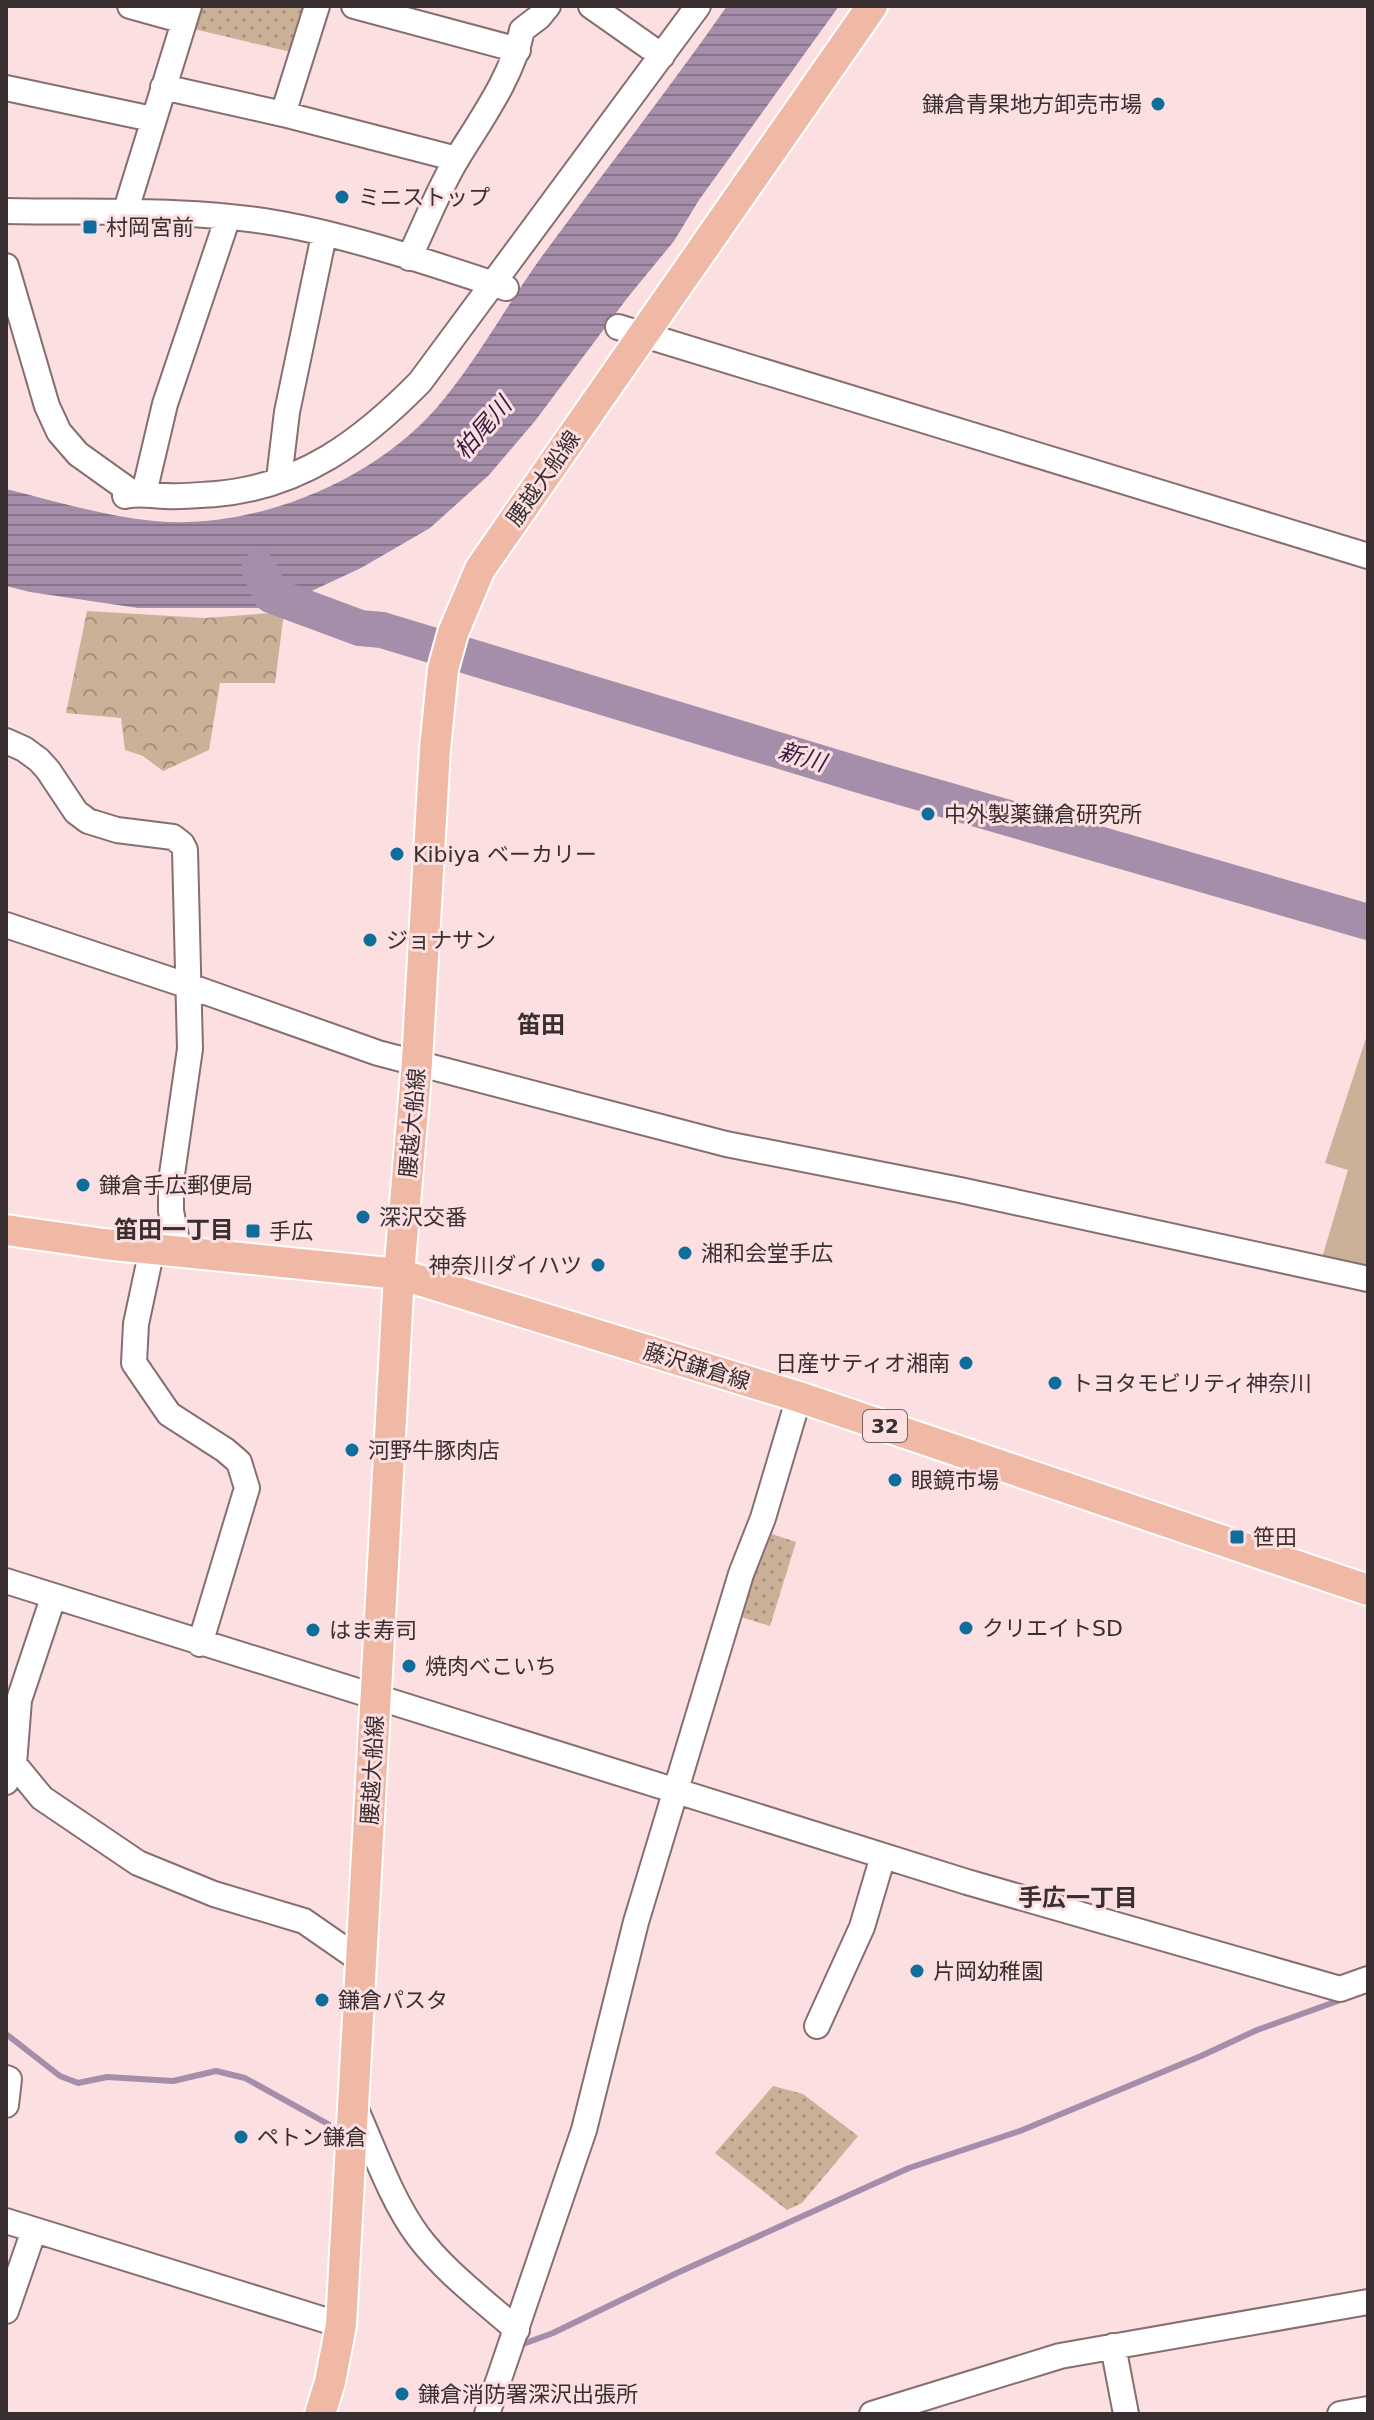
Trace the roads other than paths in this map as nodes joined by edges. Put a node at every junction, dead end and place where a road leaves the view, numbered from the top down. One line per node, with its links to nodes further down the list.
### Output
1 (130, 6): 8 (street)
2 (317, 6): 13 (street)
3 (354, 6): 9 (street)
4 (548, 6): 9 (street)
5 (591, 6): 10 (street)
6 (698, 6): 10 (street)
7 (872, 6): 23 (main road, 腰越大船線)
8 (187, 14): 11 (street)
9 (522, 29): 15 (street)
10 (662, 56): 22 (street)
11 (163, 87): 13 (street); 14 (street)
12 (6, 88): 14 (street)
13 (283, 114): 15 (street)
14 (152, 119): 17 (street)
15 (457, 159): 20 (street)
16 (6, 211): 17 (street)
17 (125, 213): 18 (street)
18 (228, 217): 19 (street); 25 (street)
19 (324, 235): 20 (street); 24 (street)
20 (409, 258): 22 (street)
21 (6, 266): 25 (street)
22 (500, 286): 24 (street)
23 (630, 331): 26 (street); 30 (main road, 腰越大船線)
24 (279, 479): 25 (street)
25 (134, 494)
26 (1368, 556)
27 (6, 741): 29 (street)
28 (6, 925): 29 (street)
29 (189, 986): 30 (street); 32 (street)
30 (417, 1062): 33 (main road, 腰越大船線); 34 (street)
31 (6, 1230): 32 (main road, 藤沢鎌倉線 / 32)
32 (166, 1250): 33 (main road, 藤沢鎌倉線 / 32); 39 (street)
33 (399, 1274): 35 (main road, 藤沢鎌倉線 / 32); 40 (main road, 腰越大船線)
34 (1368, 1279)
35 (799, 1397): 37 (main road, 藤沢鎌倉線 / 32); 42 (street)
36 (6, 1581): 38 (street)
37 (1368, 1590)
38 (53, 1598): 39 (street); 41 (street)
39 (200, 1644): 40 (street)
40 (376, 1699): 42 (street); 44 (main road, 腰越大船線)
41 (10, 1773): 44 (street)
42 (675, 1793): 43 (street); 55 (street)
43 (883, 1856): 45 (street); 46 (street)
44 (363, 1962): 48 (main road, 腰越大船線)
45 (1368, 1979)
46 (817, 2026)
47 (6, 2078): 49 (street)
48 (353, 2103): 54 (main road, 腰越大船線); 55 (street)
49 (6, 2105)
50 (6, 2221): 51 (street)
51 (34, 2230): 53 (street); 54 (street)
52 (1368, 2302): 56 (street)
53 (6, 2311)
54 (341, 2325): 58 (main road, 腰越大船線)
55 (517, 2330): 59 (street)
56 (1113, 2346): 60 (street); 61 (street)
57 (1368, 2409): 62 (street)
58 (320, 2414)
59 (487, 2414)
60 (872, 2414)
61 (1126, 2414)
62 (1340, 2414)

